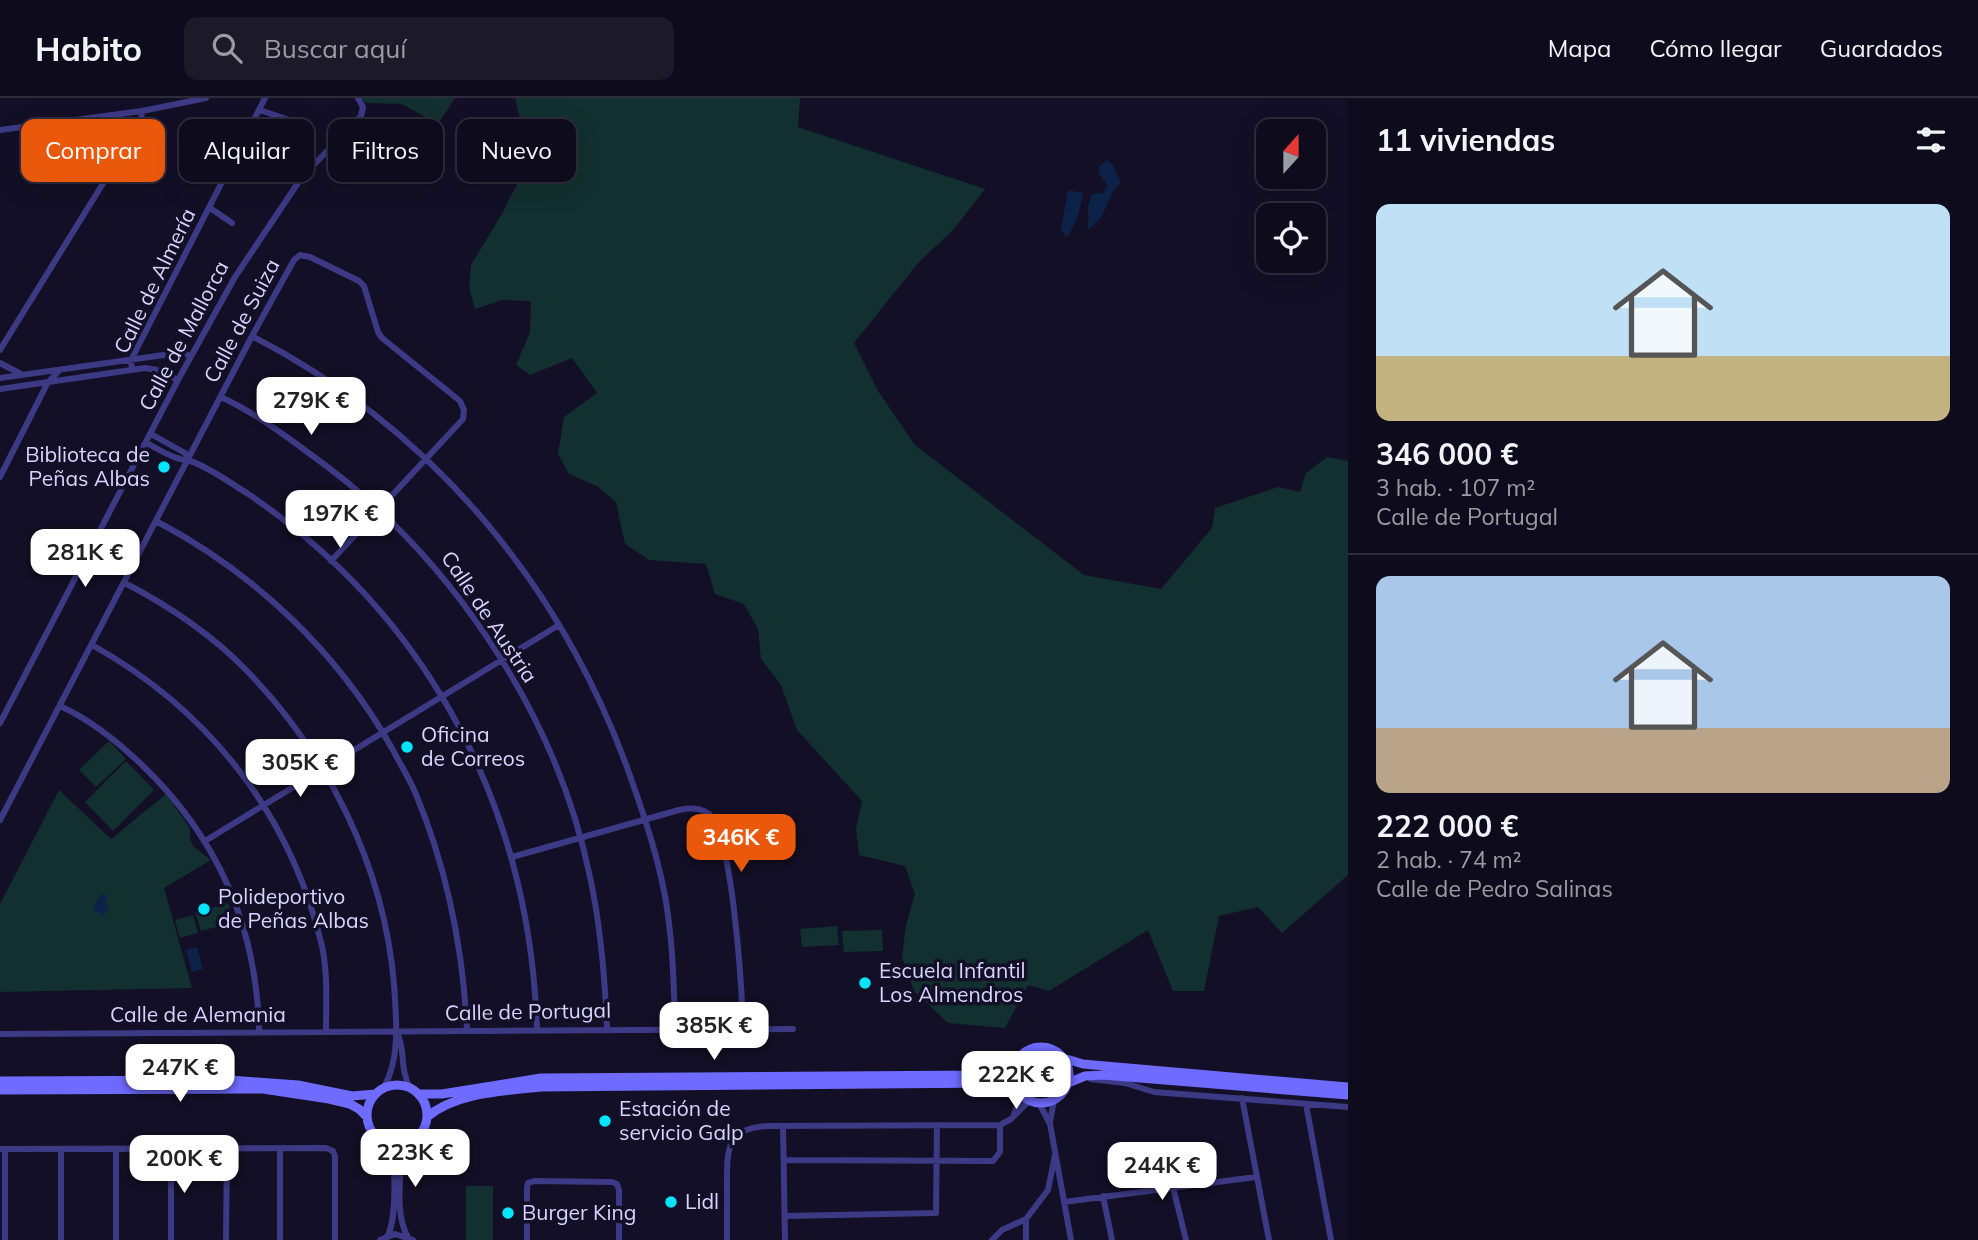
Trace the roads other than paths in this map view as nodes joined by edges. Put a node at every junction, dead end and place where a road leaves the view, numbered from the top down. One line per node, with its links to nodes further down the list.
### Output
1 (206, 98): 5 (street)
2 (265, 98): 4 (street, Calle de Almería)
3 (358, 98): 13 (street, Calle de Mallorca)
4 (260, 110): 6 (street); 9 (street, Calle de Almería)
5 (142, 111): 7 (street); 12 (street)
6 (286, 119)
7 (2, 130): 8 (street)
8 (0, 139)
9 (210, 208): 10 (street, Calle de Almería); 14 (street, Calle de Almería)
10 (232, 223)
11 (252, 336): 24 (street, Calle de Suiza); 27 (street); 27 (street, Calle de Suiza)
12 (0, 350)
13 (191, 356): 14 (street); 21 (street, Calle de Mallorca)
14 (131, 360): 16 (street); 17 (street, Calle de Almería)
15 (0, 363): 19 (street)
16 (60, 370): 18 (street); 22 (street)
17 (132, 370): 21 (street); 22 (street)
18 (40, 373): 19 (street); 22 (street)
19 (23, 375): 20 (street)
20 (0, 379)
21 (178, 380): 25 (street, Calle de Mallorca)
22 (48, 382): 23 (street); 29 (street)
23 (0, 389)
24 (221, 397): 28 (street, Calle de Suiza); 30 (street, Calle de Austria)
25 (151, 434): 26 (street, Calle de Mallorca); 28 (street)
26 (147, 443): 28 (street); 39 (street, Calle de Mallorca)
27 (426, 459): 30 (street, Calle de Suiza); 34 (street)
28 (188, 460): 31 (street); 32 (street)
29 (0, 477)
30 (379, 510): 32 (street, Calle de Suiza); 36 (street, Calle de Austria)
31 (156, 521): 33 (street); 40 (street)
32 (331, 561): 37 (street)
33 (125, 583): 35 (street); 41 (street)
34 (559, 625): 36 (street); 44 (street)
35 (92, 645): 38 (street); 42 (street)
36 (501, 659): 37 (street); 45 (street, Calle de Austria)
37 (442, 696): 40 (street); 47 (street)
38 (60, 706): 43 (street); 46 (street)
39 (0, 723)
40 (383, 732): 41 (street); 53 (street)
41 (323, 769): 42 (street); 55 (street)
42 (263, 806): 46 (street); 54 (street)
43 (0, 820)
44 (645, 820): 45 (street); 48 (street); 51 (street)
45 (581, 839): 47 (street); 50 (street, Calle de Austria)
46 (205, 841): 56 (street)
47 (512, 857): 49 (street)
48 (743, 1028): 51 (street, Calle de Portugal); 52 (street, Calle de Portugal)
49 (537, 1029): 50 (street, Calle de Portugal); 53 (street, Calle de Portugal)
50 (607, 1029): 51 (street, Calle de Portugal)
51 (674, 1029)
52 (793, 1029)
53 (467, 1030): 55 (street, Calle de Portugal)
54 (326, 1031): 55 (street, Calle de Alemania); 56 (street, Calle de Alemania)
55 (396, 1031): 63 (street); 66 (street)
56 (259, 1032): 57 (street, Calle de Alemania)
57 (0, 1034)
58 (1063, 1058): 59 (main road); 62 (main road); 65 (main road)
59 (1014, 1065): 64 (main road); 69 (main road)
60 (1079, 1078): 62 (main road); 70 (main road); 71 (street)
61 (0, 1081): 68 (main road)
62 (1068, 1083): 73 (main road)
63 (384, 1087): 66 (main road); 68 (main road)
64 (1015, 1087): 72 (main road); 77 (main road)
65 (1348, 1087)
66 (410, 1088): 69 (main road)
67 (0, 1090): 76 (main road)
68 (375, 1094): 76 (main road)
69 (419, 1094): 77 (main road)
70 (1348, 1095)
71 (1242, 1098): 74 (street); 93 (street)
72 (1030, 1100): 73 (main road); 78 (street); 80 (street)
73 (1055, 1100): 78 (street)
74 (1306, 1104): 75 (street); 120 (street)
75 (1348, 1107)
76 (367, 1117): 82 (main road)
77 (428, 1117): 83 (main road)
78 (1049, 1124): 90 (street)
79 (937, 1125): 80 (street); 81 (street); 92 (street)
80 (1000, 1125): 92 (street)
81 (783, 1126): 91 (street); 112 (street)
82 (386, 1143): 83 (main road); 100 (street)
83 (409, 1143): 101 (street)
84 (2, 1149): 85 (street); 96 (street)
85 (61, 1149): 89 (street); 103 (street)
86 (171, 1149): 87 (street); 89 (street); 105 (street)
87 (226, 1149): 88 (street); 106 (street)
88 (280, 1149): 107 (street); 108 (street)
89 (116, 1150): 104 (street)
90 (1055, 1152): 97 (street); 99 (street)
91 (783, 1160): 92 (street); 98 (street)
92 (937, 1161): 98 (street)
93 (1256, 1177): 94 (street); 119 (street)
94 (1173, 1187): 95 (street); 118 (street)
95 (1103, 1196): 97 (street); 117 (street)
96 (2, 1202): 102 (street)
97 (1064, 1202): 116 (street)
98 (785, 1216): 113 (street)
99 (1026, 1219): 114 (street); 115 (street)
100 (388, 1235): 101 (street); 109 (street)
101 (410, 1238)
102 (5, 1240)
103 (61, 1240)
104 (116, 1240)
105 (171, 1240)
106 (226, 1240)
107 (280, 1240)
108 (335, 1240)
109 (380, 1240)
110 (527, 1240): 111 (street)
111 (619, 1240)
112 (727, 1240)
113 (785, 1240)
114 (992, 1240)
115 (1026, 1240)
116 (1071, 1240)
117 (1112, 1240)
118 (1186, 1240)
119 (1269, 1240)
120 (1331, 1240)

